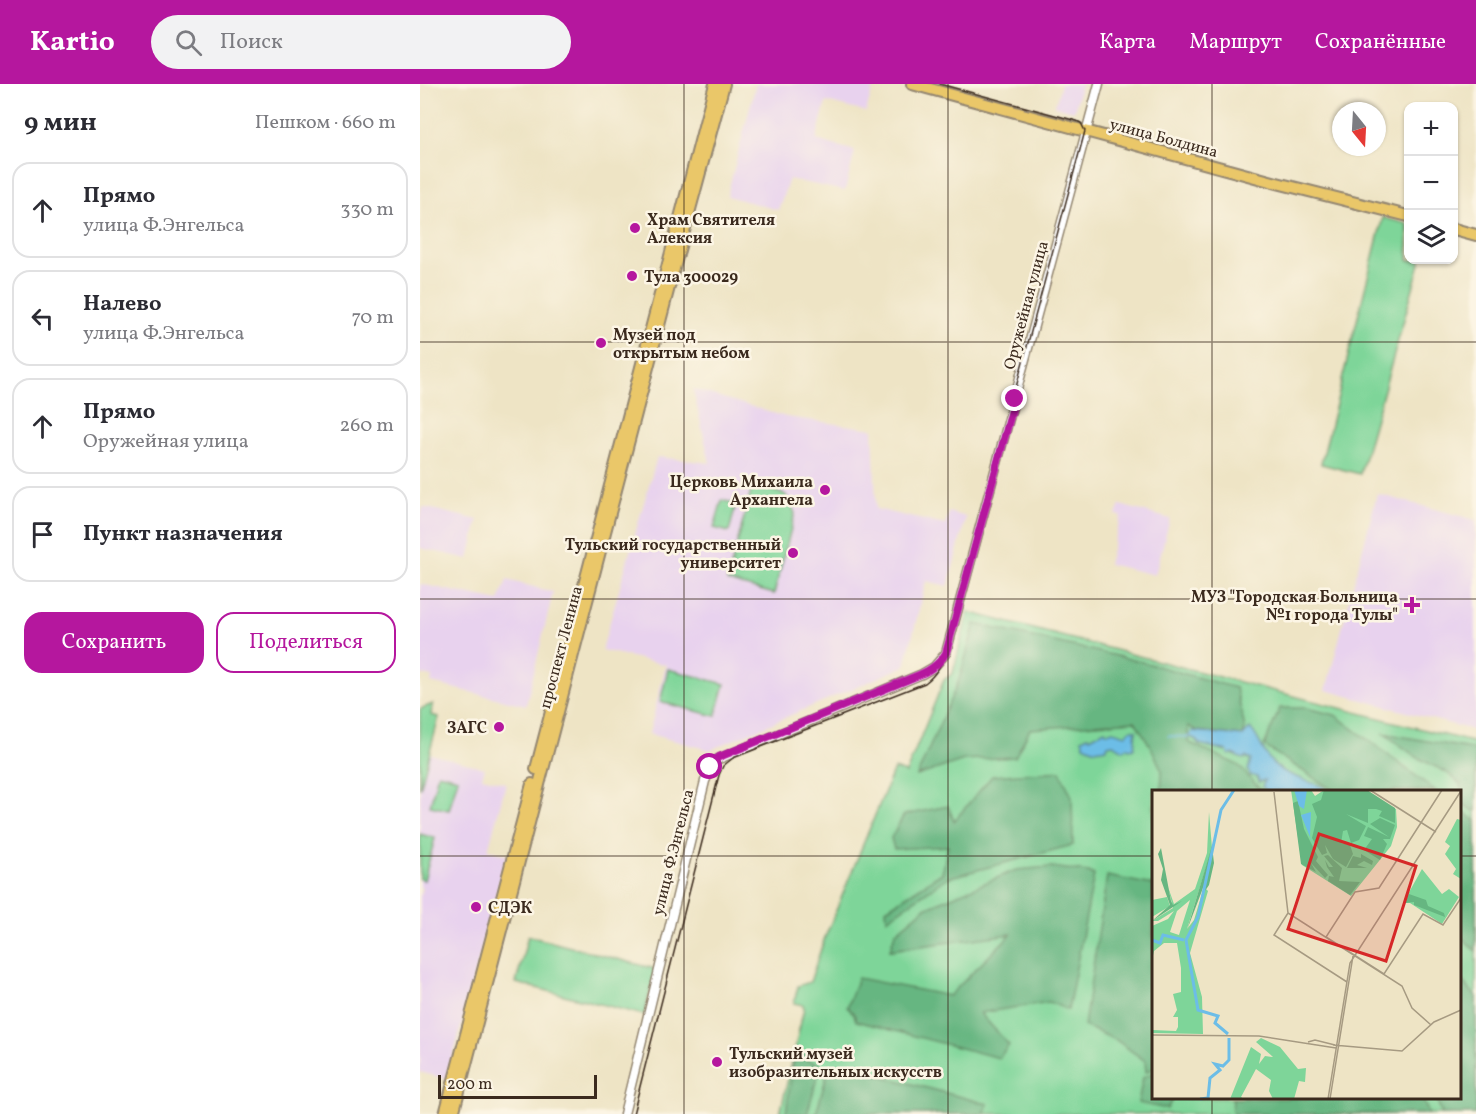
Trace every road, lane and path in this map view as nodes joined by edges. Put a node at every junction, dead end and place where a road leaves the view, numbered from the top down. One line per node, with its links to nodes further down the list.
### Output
1 (715, 84): 9 (main road, проспект Ленина)
2 (724, 84): 9 (main road, проспект Ленина)
3 (912, 84): 5 (main road, улица Болдина)
4 (1099, 84): 5 (street, Оружейная улица)
5 (1086, 132): 6 (main road, улица Болдина); 10 (street, Оружейная улица)
6 (1404, 215)
7 (1458, 230): 8 (main road)
8 (1476, 235)
9 (663, 296): 11 (main road, проспект Ленина)
10 (960, 602): 14 (street, улица Ф.Энгельса)
11 (552, 722): 12 (main road, проспект Ленина); 13 (main road, проспект Ленина)
12 (445, 1114)
13 (453, 1114)
14 (624, 1114)

